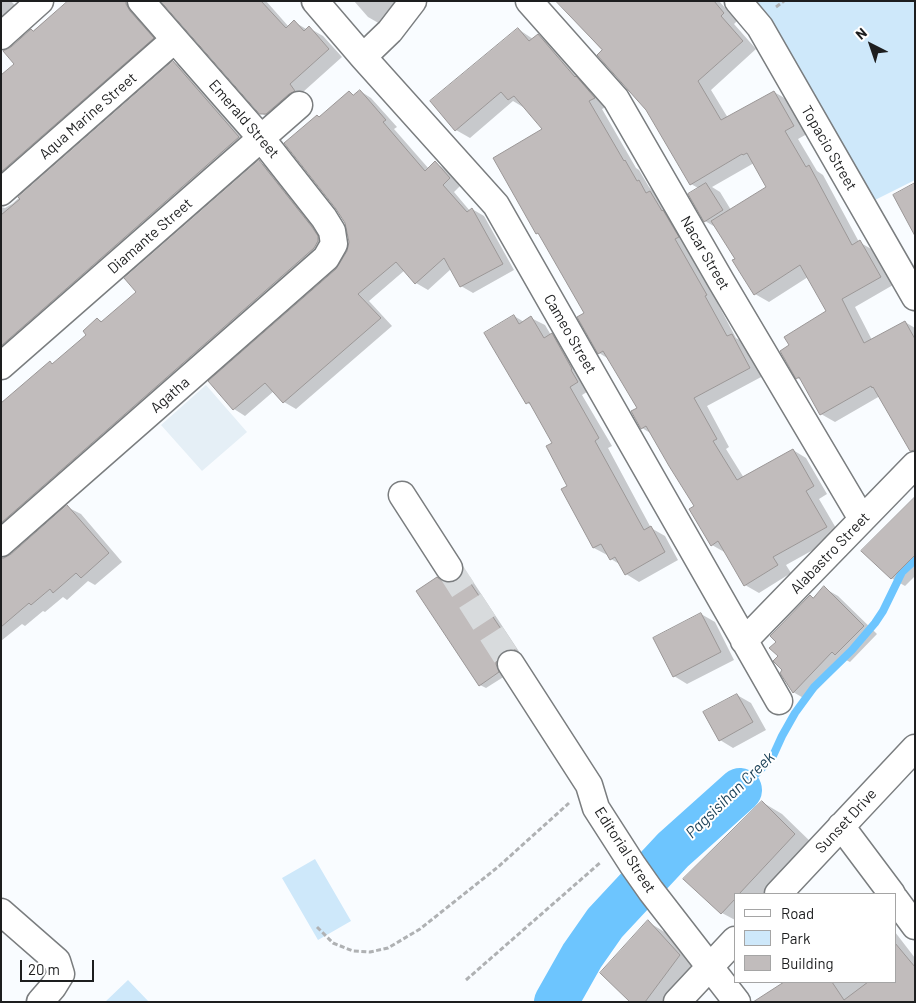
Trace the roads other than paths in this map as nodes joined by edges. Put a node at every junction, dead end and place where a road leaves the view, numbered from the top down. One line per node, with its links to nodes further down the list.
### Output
1 (40, 1): 7 (street)
2 (141, 1): 8 (street, Emerald Street)
3 (315, 1): 9 (street, Cameo Street)
4 (413, 1): 9 (street)
5 (529, 1): 18 (street, Nacar Street)
6 (738, 1): 14 (street, Topacio Street)
7 (1, 36)
8 (174, 40): 11 (street, Emerald Street); 12 (street, Aqua Marine Street)
9 (363, 57): 21 (street, Cameo Street)
10 (299, 105): 11 (street, Diamante Street)
11 (261, 138): 13 (street, Emerald Street); 15 (street, Diamante Street)
12 (1, 192)
13 (334, 244): 19 (street, Agatha)
14 (915, 298)
15 (1, 366)
16 (915, 465): 18 (street, Alabastro Street)
17 (402, 495): 20 (street)
18 (862, 519): 21 (street, Alabastro Street)
19 (1, 543)
20 (449, 568)
21 (744, 641): 23 (street, Cameo Street)
22 (511, 664): 32 (street, Editorial Street)
23 (778, 700)
24 (915, 748): 25 (street, Sunset Drive)
25 (841, 826): 26 (street, Sunset Drive); 27 (street)
26 (779, 893)
27 (891, 893)
28 (896, 899): 30 (street)
29 (1, 912): 33 (street)
30 (915, 926)
31 (734, 941): 32 (street)
32 (710, 966): 34 (street); 35 (street, Editorial Street)
33 (40, 1002)
34 (677, 1002)
35 (737, 1002)

